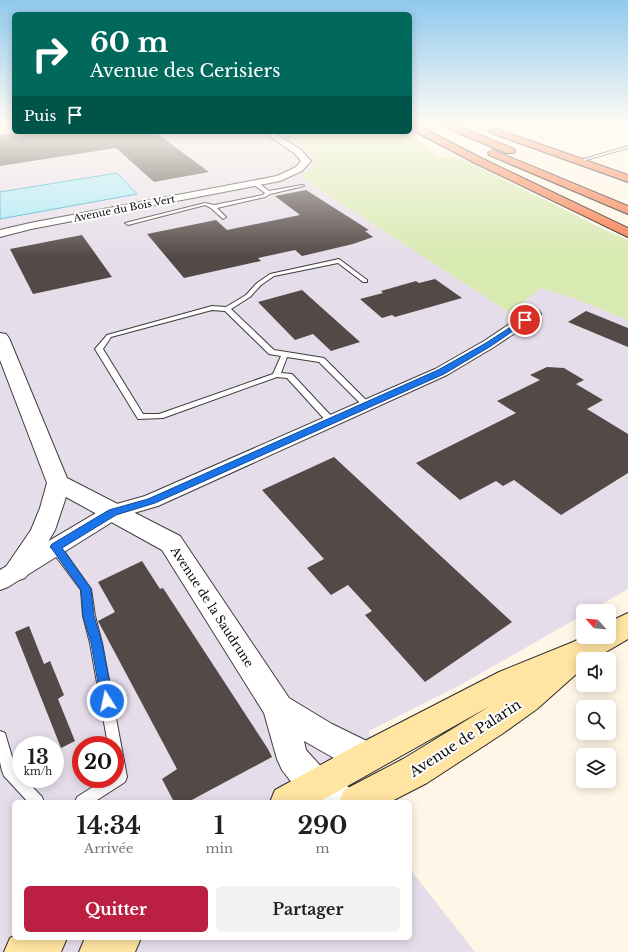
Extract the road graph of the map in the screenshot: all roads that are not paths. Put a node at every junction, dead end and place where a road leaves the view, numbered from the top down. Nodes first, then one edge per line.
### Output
1 (300, 168) edge
2 (494, 168) edge
3 (531, 168) edge
4 (552, 168) edge
5 (599, 168) edge
6 (628, 179) edge
7 (255, 183) junction
8 (302, 186) dead end
9 (268, 193) junction
10 (628, 200) edge
11 (212, 207) junction
12 (628, 210) edge
13 (223, 216) dead end
14 (128, 223) dead end
15 (30, 226) junction
16 (0, 228) edge
17 (628, 233) edge
18 (0, 234) edge
19 (365, 282) dead end
20 (227, 309) junction
21 (534, 314) dead end
22 (0, 338) edge
23 (285, 354) junction
24 (276, 375) junction
25 (367, 405) junction
26 (331, 421) junction
27 (58, 484) junction
28 (113, 512) junction
29 (55, 547) junction
30 (8, 576) edge
31 (628, 625) edge
32 (616, 632) edge
33 (593, 644) edge
34 (596, 644) edge
35 (278, 708) junction
36 (112, 736) edge
37 (0, 737) edge
38 (329, 740) junction
39 (366, 758) junction
40 (293, 759) junction
41 (103, 788) edge
42 (334, 794) edge
43 (35, 800) edge
44 (85, 800) edge
45 (286, 800) edge
46 (298, 800) edge
47 (45, 940) edge
48 (119, 940) edge
49 (24, 952) edge
50 (98, 952) edge

1 - 7 street, Avenue du Bois Vert
2 - 17 highway
3 - 12 highway
4 - 10 highway
5 - 6 highway
7 - 9 lane
7 - 15 street, Avenue du Bois Vert
8 - 9 lane
9 - 11 lane
11 - 13 lane
11 - 14 lane
15 - 16 street, Avenue du Bois Vert
15 - 18 street, Avenue du Bois Vert
19 - 20 lane
20 - 23 lane
20 - 24 lane
21 - 25 street
22 - 27 street
23 - 24 lane
23 - 25 lane
24 - 26 lane
25 - 26 street
26 - 28 street
27 - 28 street, Avenue de la Saudrune
27 - 30 street
28 - 29 street
28 - 35 street, Avenue de la Saudrune
29 - 30 street
29 - 36 lane
31 - 32 main road, Avenue de Palarin
33 - 39 main road, Avenue de Palarin
34 - 42 main road, Avenue de Palarin
35 - 38 street, Avenue de la Saudrune
35 - 40 street, Avenue de la Saudrune
37 - 43 lane
38 - 39 street, Avenue de la Saudrune
38 - 42 street
39 - 42 main road, Avenue de Palarin
40 - 42 street, Avenue de la Saudrune
40 - 45 street, Avenue de la Saudrune
41 - 44 lane
42 - 46 main road, Avenue de Palarin
47 - 49 main road
48 - 50 main road

